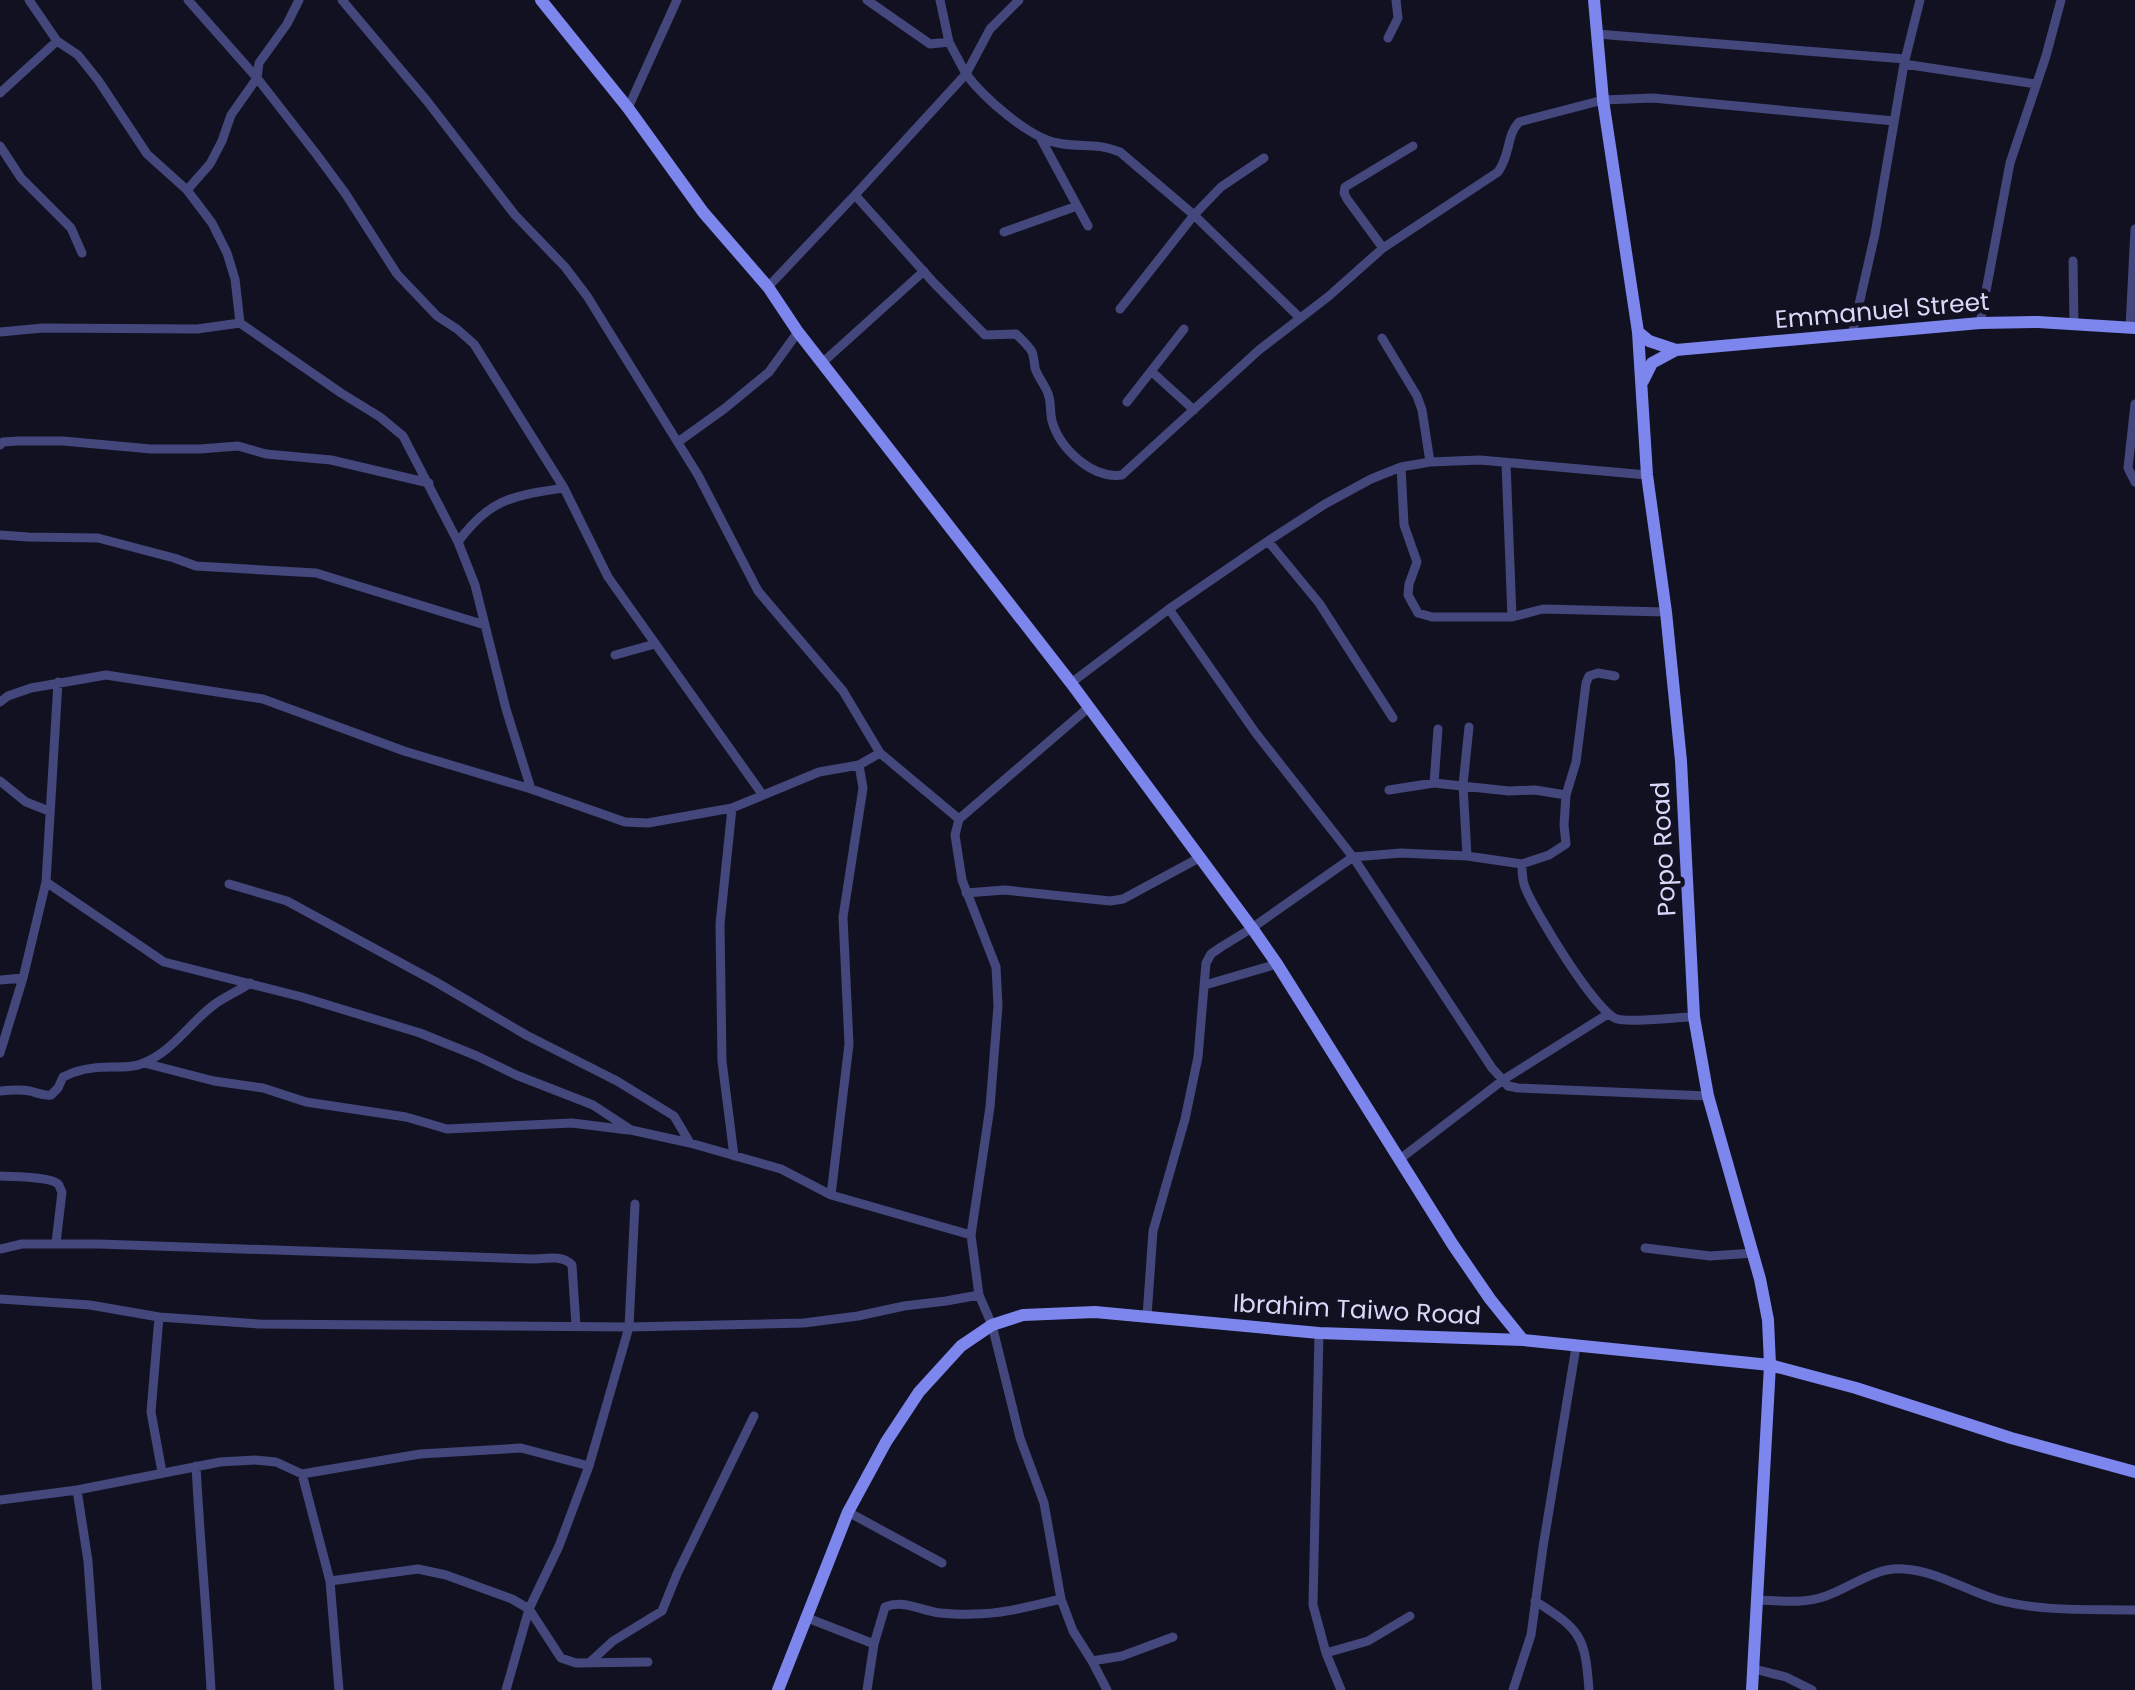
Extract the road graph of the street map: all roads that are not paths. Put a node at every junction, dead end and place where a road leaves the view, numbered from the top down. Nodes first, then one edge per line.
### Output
1 (29, 0) edge
2 (188, 0) edge
3 (299, 0) edge
4 (342, 0) edge
5 (541, 0) edge
6 (677, 0) edge
7 (866, 0) edge
8 (940, 0) edge
9 (1020, 0) edge
10 (1396, 0) edge
11 (1594, 0) edge
12 (1920, 0) edge
13 (2061, 0) edge
14 (1597, 34) junction
15 (1388, 38) dead end
16 (57, 41) junction
17 (950, 42) junction
18 (1905, 62) junction
19 (966, 74) junction
20 (257, 78) junction
21 (2036, 84) junction
22 (0, 93) edge
23 (1602, 100) junction
24 (628, 108) junction
25 (1894, 121) junction
26 (1041, 139) junction
27 (0, 146) edge
28 (1412, 146) dead end
29 (1264, 158) dead end
30 (188, 190) junction
31 (856, 195) junction
32 (1077, 206) junction
33 (1194, 214) junction
34 (1088, 226) dead end
35 (2135, 228) edge
36 (1004, 232) dead end
37 (1383, 248) junction
38 (82, 253) dead end
39 (2073, 261) dead end
40 (924, 271) junction
41 (768, 287) junction
42 (1120, 309) dead end
43 (1300, 318) junction
44 (1980, 322) junction
45 (240, 323) junction
46 (2074, 324) junction
47 (2132, 328) edge
48 (1184, 329) dead end
49 (0, 332) edge
50 (798, 332) junction
51 (1638, 332) junction
52 (1852, 335) junction
53 (1382, 338) dead end
54 (1676, 350) junction
55 (822, 363) junction
56 (1151, 371) junction
57 (1642, 383) junction
58 (1127, 402) dead end
59 (2135, 404) edge
60 (1194, 410) junction
61 (678, 442) junction
62 (0, 446) edge
63 (1430, 462) junction
64 (1506, 463) junction
65 (1401, 467) junction
66 (1647, 476) junction
67 (2135, 482) edge
68 (428, 484) junction
69 (564, 488) junction
70 (0, 535) edge
71 (1268, 541) junction
72 (458, 542) junction
73 (1169, 610) junction
74 (1666, 612) junction
75 (1512, 617) junction
76 (485, 626) junction
77 (655, 644) junction
78 (615, 655) dead end
79 (1615, 676) dead end
80 (58, 682) junction
81 (1071, 682) junction
82 (0, 702) edge
83 (1088, 708) junction
84 (1393, 718) dead end
85 (1469, 728) dead end
86 (1438, 729) dead end
87 (880, 752) junction
88 (859, 765) junction
89 (0, 781) edge
90 (1434, 783) junction
91 (1463, 785) junction
92 (531, 789) junction
93 (1389, 790) dead end
94 (762, 794) junction
95 (1566, 795) junction
96 (732, 808) junction
97 (50, 810) junction
98 (959, 819) junction
99 (1353, 856) junction
100 (1466, 856) junction
101 (1199, 858) junction
102 (1522, 864) junction
103 (46, 882) junction
104 (230, 884) dead end
105 (966, 893) junction
106 (1252, 928) junction
107 (1277, 964) junction
108 (23, 978) junction
109 (0, 980) edge
110 (250, 983) junction
111 (1205, 985) junction
112 (1608, 1014) junction
113 (1694, 1017) junction
114 (1, 1047) edge
115 (144, 1063) junction
116 (1502, 1080) junction
117 (0, 1091) edge
118 (1708, 1096) junction
119 (631, 1130) junction
120 (690, 1143) junction
121 (734, 1156) junction
122 (1400, 1159) junction
123 (0, 1176) edge
124 (831, 1195) junction
125 (634, 1204) dead end
126 (971, 1235) junction
127 (56, 1243) junction
128 (1645, 1248) dead end
129 (0, 1249) edge
130 (1754, 1253) junction
131 (980, 1295) junction
132 (0, 1299) edge
133 (1147, 1316) junction
134 (159, 1317) junction
135 (992, 1325) junction
136 (576, 1326) junction
137 (629, 1327) junction
138 (1319, 1333) junction
139 (1523, 1340) junction
140 (1576, 1347) junction
141 (1770, 1364) junction
142 (754, 1416) dead end
143 (196, 1466) junction
144 (589, 1466) junction
145 (162, 1472) junction
146 (2135, 1472) edge
147 (302, 1474) junction
148 (77, 1490) junction
149 (0, 1500) edge
150 (848, 1512) junction
151 (942, 1563) dead end
152 (330, 1581) junction
153 (1061, 1600) junction
154 (1758, 1600) junction
155 (1535, 1601) junction
156 (529, 1609) junction
157 (2135, 1610) edge
158 (805, 1616) junction
159 (1410, 1616) dead end
160 (1173, 1638) dead end
161 (874, 1644) junction
162 (1326, 1653) junction
163 (1092, 1661) junction
164 (648, 1662) dead end
165 (589, 1663) junction
166 (1754, 1668) junction
167 (97, 1690) edge
168 (211, 1690) edge
169 (339, 1690) edge
170 (506, 1690) edge
171 (778, 1690) edge
172 (867, 1690) edge
173 (1106, 1690) edge
174 (1341, 1690) edge
175 (1513, 1690) edge
176 (1589, 1690) edge
177 (1752, 1690) edge
178 (1812, 1690) edge

1 - 16 street
2 - 20 street
3 - 20 street
4 - 61 street
5 - 24 main road
6 - 24 street
7 - 17 street
8 - 17 street
9 - 19 street
10 - 15 street
11 - 14 main road, Popo Road
12 - 18 street
13 - 21 street
14 - 18 street
14 - 23 main road, Popo Road
16 - 22 street
16 - 30 street
17 - 19 street
18 - 21 street
18 - 25 street
19 - 26 street
19 - 31 street
20 - 30 street
20 - 69 street
21 - 44 street
23 - 25 street
23 - 37 street
23 - 51 main road, Popo Road
24 - 41 main road
25 - 52 street
26 - 32 street
26 - 33 street
27 - 38 street
28 - 37 street
29 - 33 street
30 - 45 street
31 - 40 street
31 - 41 street
32 - 34 street
32 - 36 street
33 - 42 street
33 - 43 street
35 - 47 street
37 - 43 street
39 - 46 street
40 - 55 street
40 - 60 street
41 - 50 main road
43 - 60 street
44 - 46 main road, Emmanuel Street
44 - 52 main road, Emmanuel Street
45 - 49 street
45 - 68 street
46 - 47 main road, Emmanuel Street
48 - 56 street
50 - 55 main road
50 - 61 street
51 - 54 main road
51 - 57 main road, Popo Road
52 - 54 main road, Emmanuel Street
53 - 63 street
54 - 57 main road
55 - 81 main road
56 - 58 street
56 - 60 street
57 - 66 main road, Popo Road
59 - 67 street
61 - 87 street
62 - 68 street
63 - 64 street
63 - 65 street
64 - 66 street
64 - 75 street
65 - 71 street
65 - 75 street
66 - 74 main road, Popo Road
68 - 72 street
69 - 72 street
69 - 77 street
70 - 76 street
71 - 73 street
71 - 84 street
72 - 76 street
73 - 81 street
73 - 99 street
74 - 75 street
74 - 113 main road, Popo Road
76 - 92 street
77 - 78 street
77 - 94 street
79 - 95 street
80 - 82 street
80 - 92 street
80 - 97 street
81 - 83 main road
83 - 98 street
83 - 101 main road
85 - 91 street
86 - 90 street
87 - 88 street
87 - 98 street
88 - 94 street
88 - 124 street
89 - 97 street
90 - 91 street
90 - 93 street
91 - 95 street
91 - 100 street
92 - 96 street
94 - 96 street
95 - 102 street
96 - 121 street
97 - 103 street
98 - 105 street
99 - 100 street
99 - 106 street
99 - 116 street
100 - 102 street
101 - 105 street
101 - 106 main road
102 - 112 street
103 - 108 street
103 - 110 street
104 - 120 street
105 - 126 street
106 - 107 main road
106 - 111 street
107 - 111 street
107 - 122 main road
108 - 109 street
108 - 114 street
110 - 115 street
110 - 119 street
111 - 133 street
112 - 113 street
112 - 116 street
113 - 118 main road, Popo Road
115 - 117 street
115 - 119 street
116 - 118 street
116 - 122 street
118 - 130 main road, Popo Road
119 - 120 street
120 - 121 street
121 - 124 street
122 - 139 main road
123 - 127 street
124 - 126 street
125 - 137 street
126 - 131 street
127 - 129 street
127 - 136 street
128 - 130 street
130 - 141 main road, Popo Road
131 - 135 street
131 - 137 street
132 - 134 street
133 - 135 main road, Ibrahim Taiwo Road
133 - 138 main road, Ibrahim Taiwo Road
134 - 136 street
134 - 145 street
135 - 150 main road, Ibrahim Taiwo Road
135 - 153 street
136 - 137 street
137 - 144 street
138 - 139 main road, Ibrahim Taiwo Road
138 - 162 street
139 - 140 main road, Ibrahim Taiwo Road
140 - 141 main road, Ibrahim Taiwo Road
140 - 155 street
141 - 146 main road, Ibrahim Taiwo Road
141 - 154 main road, Popo Road
142 - 165 street
143 - 145 street
143 - 147 street
143 - 168 street
144 - 147 street
144 - 156 street
145 - 148 street
147 - 152 street
148 - 149 street
148 - 167 street
150 - 151 street
150 - 158 main road, Ibrahim Taiwo Road
152 - 156 street
152 - 169 street
153 - 161 street
153 - 163 street
154 - 157 street
154 - 166 main road, Popo Road
155 - 175 street
155 - 176 street
156 - 165 street
156 - 170 street
158 - 161 street
158 - 171 main road, Ibrahim Taiwo Road
159 - 162 street
160 - 163 street
161 - 172 street
162 - 174 street
163 - 173 street
164 - 165 street
166 - 177 main road, Popo Road
166 - 178 street

